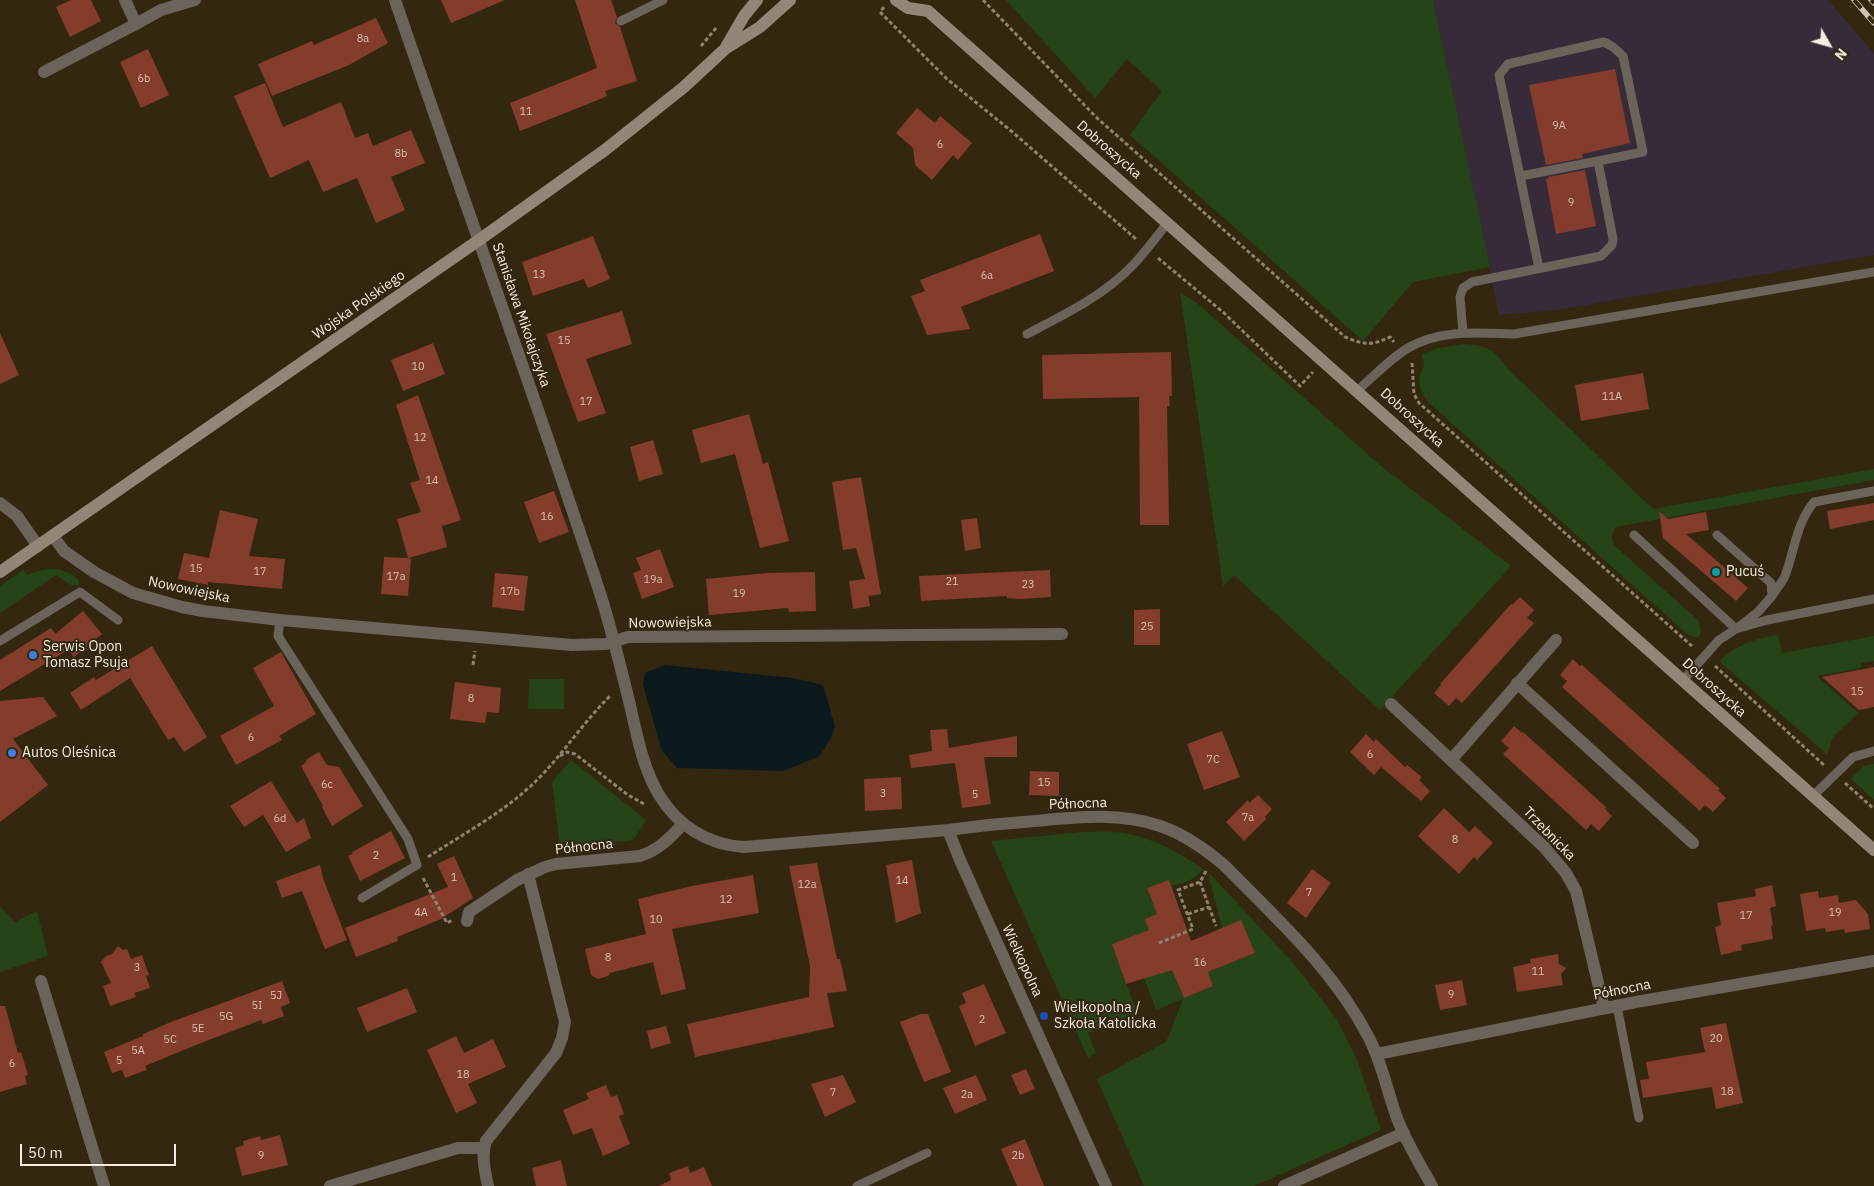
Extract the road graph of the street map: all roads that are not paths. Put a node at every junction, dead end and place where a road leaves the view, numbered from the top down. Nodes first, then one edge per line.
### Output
1 (125, 0) edge
2 (195, 0) edge
3 (396, 0) edge
4 (663, 0) edge
5 (757, 0) edge
6 (790, 0) edge
7 (896, 0) edge
8 (927, 5) edge
9 (621, 21) dead end
10 (136, 24) junction
11 (725, 49) junction
12 (44, 72) dead end
13 (1598, 161) junction
14 (1521, 176) junction
15 (1168, 222) junction
16 (479, 240) junction
17 (1539, 268) junction
18 (1874, 272) edge
19 (1462, 333) junction
20 (1027, 334) dead end
21 (1358, 390) junction
22 (1874, 491) edge
23 (0, 504) edge
24 (1634, 535) dead end
25 (1717, 535) dead end
26 (53, 536) junction
27 (38, 546) junction
28 (0, 572) edge
29 (1772, 596) junction
30 (1874, 599) edge
31 (118, 620) dead end
32 (280, 620) junction
33 (1736, 629) junction
34 (1062, 634) dead end
35 (1556, 640) dead end
36 (0, 641) edge
37 (615, 641) junction
38 (1684, 680) junction
39 (1517, 683) junction
40 (1391, 704) dead end
41 (1874, 751) edge
42 (1451, 760) junction
43 (1813, 796) junction
44 (679, 820) junction
45 (948, 830) junction
46 (1693, 843) dead end
47 (1874, 850) edge
48 (528, 874) junction
49 (362, 898) dead end
50 (468, 916) road end
51 (1874, 961) edge
52 (41, 981) dead end
53 (1611, 1007) junction
54 (1376, 1054) junction
55 (1639, 1118) dead end
56 (1404, 1133) junction
57 (484, 1148) junction
58 (928, 1153) dead end
59 (104, 1186) edge
60 (330, 1186) edge
61 (488, 1186) edge
62 (857, 1186) edge
63 (1106, 1186) edge
64 (1284, 1186) edge
65 (1432, 1186) edge

1 - 10 street
2 - 10 street
3 - 16 street, Stanisława Mikołajczyka
4 - 9 lane
5 - 11 main road, Wojska Polskiego
6 - 11 main road, Wojska Polskiego
7 - 8 main road, Dobroszycka
8 - 15 main road, Dobroszycka
10 - 12 street
11 - 16 main road, Wojska Polskiego
13 - 14 lane
13 - 14 lane
13 - 17 lane
14 - 17 lane
15 - 20 lane
15 - 21 main road, Dobroszycka
16 - 26 main road, Wojska Polskiego
16 - 37 street, Stanisława Mikołajczyka
17 - 19 lane
18 - 19 lane
19 - 21 lane
21 - 38 main road, Dobroszycka
22 - 29 lane
23 - 27 street
24 - 33 lane
25 - 29 lane
26 - 27 main road, Wojska Polskiego
26 - 32 street, Nowowiejska
27 - 28 main road, Wojska Polskiego
29 - 33 lane
30 - 33 lane
31 - 36 lane
32 - 37 street, Nowowiejska
32 - 49 lane
33 - 38 lane
34 - 37 street, Nowowiejska
35 - 39 street
37 - 44 street, Północna
38 - 43 main road, Dobroszycka
39 - 42 street
39 - 46 street
40 - 42 street, Trzebnicka
41 - 43 lane
42 - 53 street, Trzebnicka
43 - 47 main road, Dobroszycka
44 - 45 street, Północna
44 - 48 street, Północna
45 - 54 street, Północna
45 - 63 street, Wielkopolna
48 - 50 street, Północna
48 - 57 street
51 - 53 street, Północna
52 - 59 street
53 - 54 street, Północna
53 - 55 lane
54 - 56 street, Północna
56 - 64 street
56 - 65 street, Północna
57 - 60 street
57 - 61 street
58 - 62 lane

